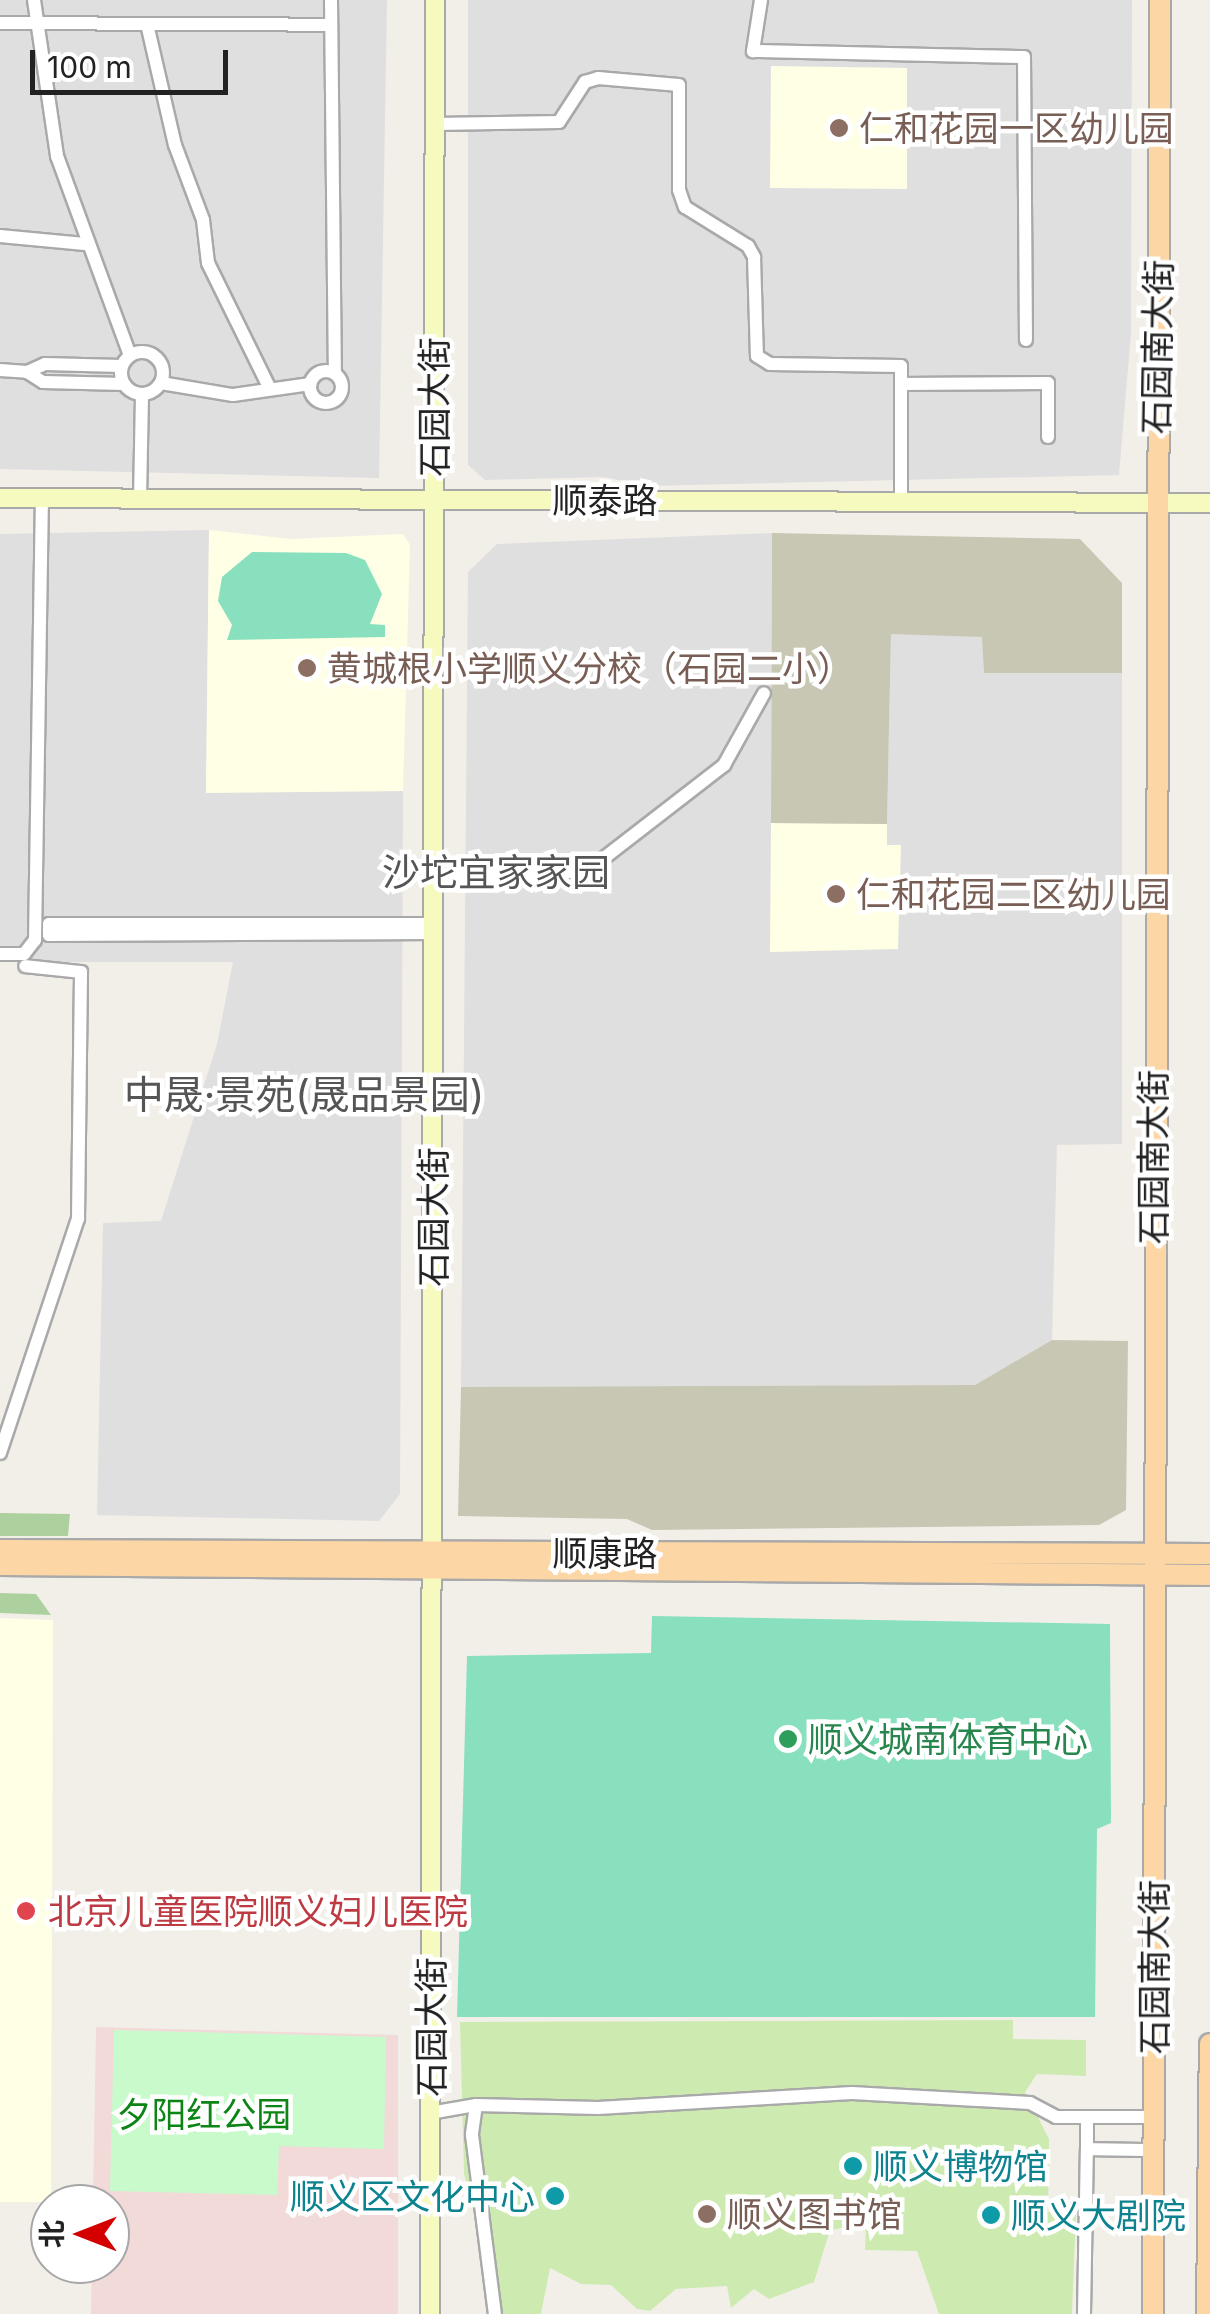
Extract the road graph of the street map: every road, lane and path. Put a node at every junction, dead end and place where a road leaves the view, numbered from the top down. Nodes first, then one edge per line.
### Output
1 (34, 0) edge
2 (330, 0) edge
3 (435, 0) edge
4 (761, 0) edge
5 (1160, 0) edge
6 (0, 24) edge
7 (35, 24) junction
8 (147, 24) junction
9 (330, 26) junction
10 (434, 124) junction
11 (0, 236) edge
12 (84, 244) junction
13 (1026, 340) dead end
14 (126, 360) junction
15 (0, 370) edge
16 (27, 372) junction
17 (335, 374) junction
18 (160, 383) junction
19 (124, 384) junction
20 (310, 384) junction
21 (902, 384) junction
22 (270, 389) junction
23 (142, 394) junction
24 (1048, 437) dead end
25 (0, 498) edge
26 (42, 498) junction
27 (140, 498) junction
28 (434, 500) junction
29 (902, 501) junction
30 (1155, 502) junction
31 (1210, 503) edge
32 (764, 693) dead end
33 (433, 875) junction
34 (49, 929) dead end
35 (433, 929) junction
36 (0, 954) edge
37 (26, 966) dead end
38 (0, 1452) edge
39 (0, 1550) edge
40 (1210, 1554) edge
41 (432, 1558) junction
42 (0, 1565) edge
43 (1152, 1565) junction
44 (1210, 1575) edge
45 (1210, 2044) edge
46 (476, 2105) junction
47 (430, 2115) junction
48 (1087, 2117) junction
49 (1154, 2117) junction
50 (472, 2136) junction
51 (1087, 2149) junction
52 (1154, 2150) junction
53 (430, 2314) edge
54 (495, 2314) edge
55 (1084, 2314) edge
56 (1153, 2314) edge
57 (1207, 2314) edge

1 - 7 street
2 - 9 street
3 - 10 street, 石园大街
4 - 13 street
5 - 30 main road, 石园南大街
6 - 7 street
7 - 8 street
7 - 12 street
8 - 9 street
8 - 22 street
9 - 17 street
10 - 21 street
10 - 28 street, 石园大街
11 - 12 street
12 - 14 street
14 - 16 street
14 - 18 street
14 - 19 street
15 - 16 street
16 - 19 street
17 - 20 street
17 - 20 street
18 - 22 street
18 - 23 street
19 - 23 street
20 - 22 street
21 - 24 street
21 - 29 street
23 - 27 street
25 - 26 street, 顺泰路
26 - 27 street, 顺泰路
26 - 36 street
27 - 28 street, 顺泰路
28 - 29 street, 顺泰路
28 - 33 street, 石园大街
29 - 30 street, 顺泰路
30 - 31 street, 顺泰路
30 - 43 main road, 石园南大街
32 - 33 street
33 - 35 street, 石园大街
34 - 35 street
35 - 41 street, 石园大街
37 - 38 street
39 - 41 main road, 顺康路
40 - 43 main road, 顺康路
41 - 42 main road, 顺康路
41 - 43 main road, 顺康路
41 - 47 street, 石园大街
43 - 44 main road, 顺康路
43 - 49 main road, 石园南大街
45 - 57 main road, 石园南大街
46 - 47 street
46 - 48 street
46 - 50 street
47 - 50 street
47 - 53 street, 石园大街
48 - 49 street
48 - 51 street
49 - 52 main road, 石园南大街
50 - 54 street
51 - 52 street
51 - 55 street
52 - 56 main road, 石园南大街

